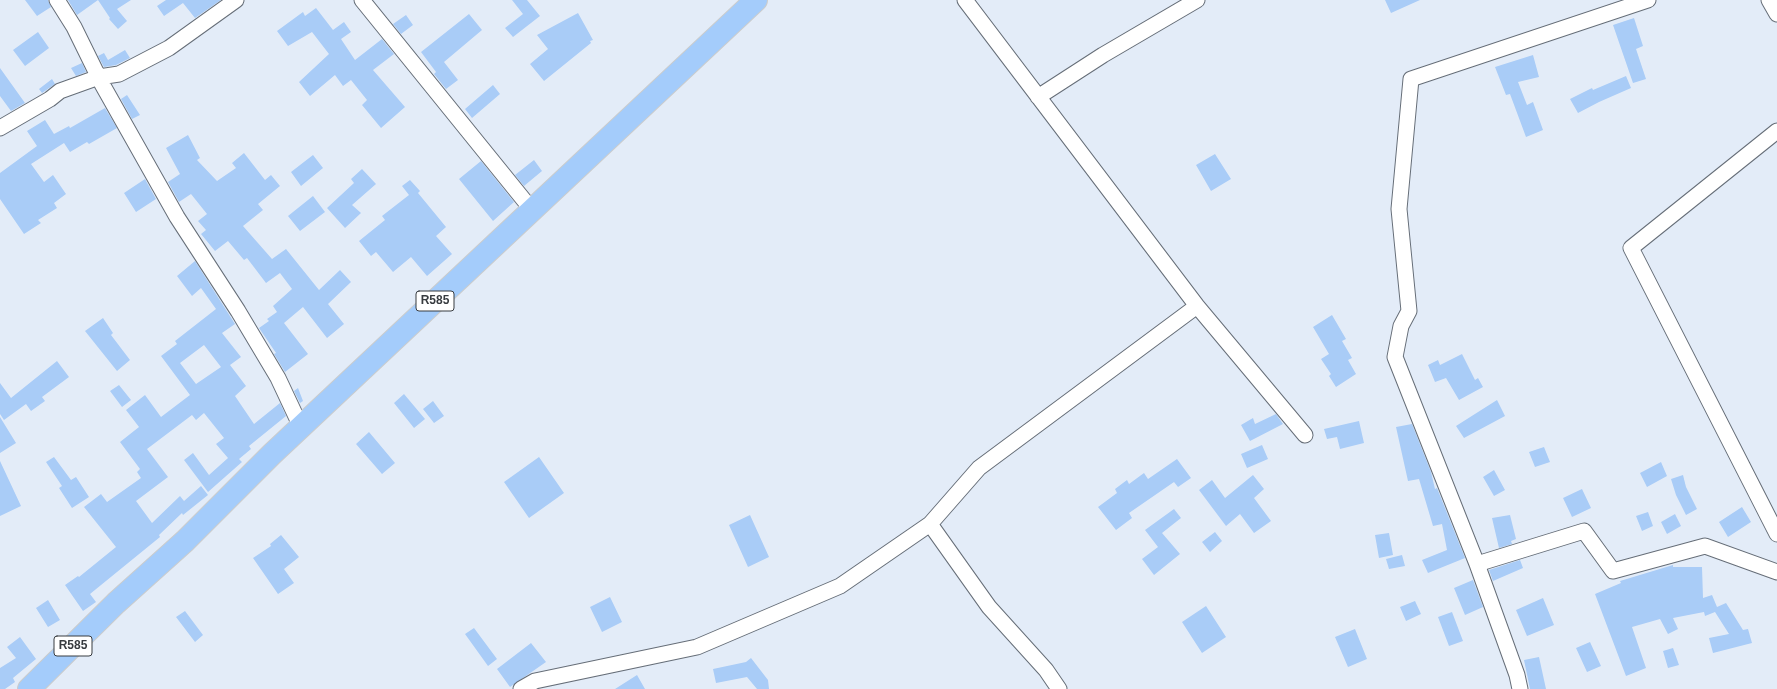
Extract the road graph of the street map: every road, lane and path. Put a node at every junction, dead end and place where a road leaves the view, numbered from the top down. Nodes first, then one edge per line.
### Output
1 (57, 0) edge
2 (236, 0) edge
3 (362, 0) edge
4 (965, 0) edge
5 (1196, 0) edge
6 (1648, 0) edge
7 (1769, 0) edge
8 (751, 2) edge
9 (1777, 14) edge
10 (99, 77) junction
11 (1038, 97) junction
12 (0, 128) edge
13 (1777, 131) edge
14 (532, 210) junction
15 (1197, 306) junction
16 (301, 427) junction
17 (1305, 435) dead end
18 (930, 524) junction
19 (1777, 534) edge
20 (1477, 564) junction
21 (1777, 572) edge
22 (29, 689) edge
23 (521, 689) edge
24 (1059, 689) edge
25 (1520, 689) edge

1 - 10 street
2 - 10 street
3 - 14 street
4 - 11 street
5 - 11 street
6 - 20 street
7 - 9 street
8 - 14 main road, R585
10 - 12 street
10 - 16 street
11 - 15 street
13 - 19 street
14 - 16 main road, R585
15 - 17 street
15 - 18 street
16 - 22 main road, R585
18 - 23 street
18 - 24 street
20 - 21 street
20 - 25 street

